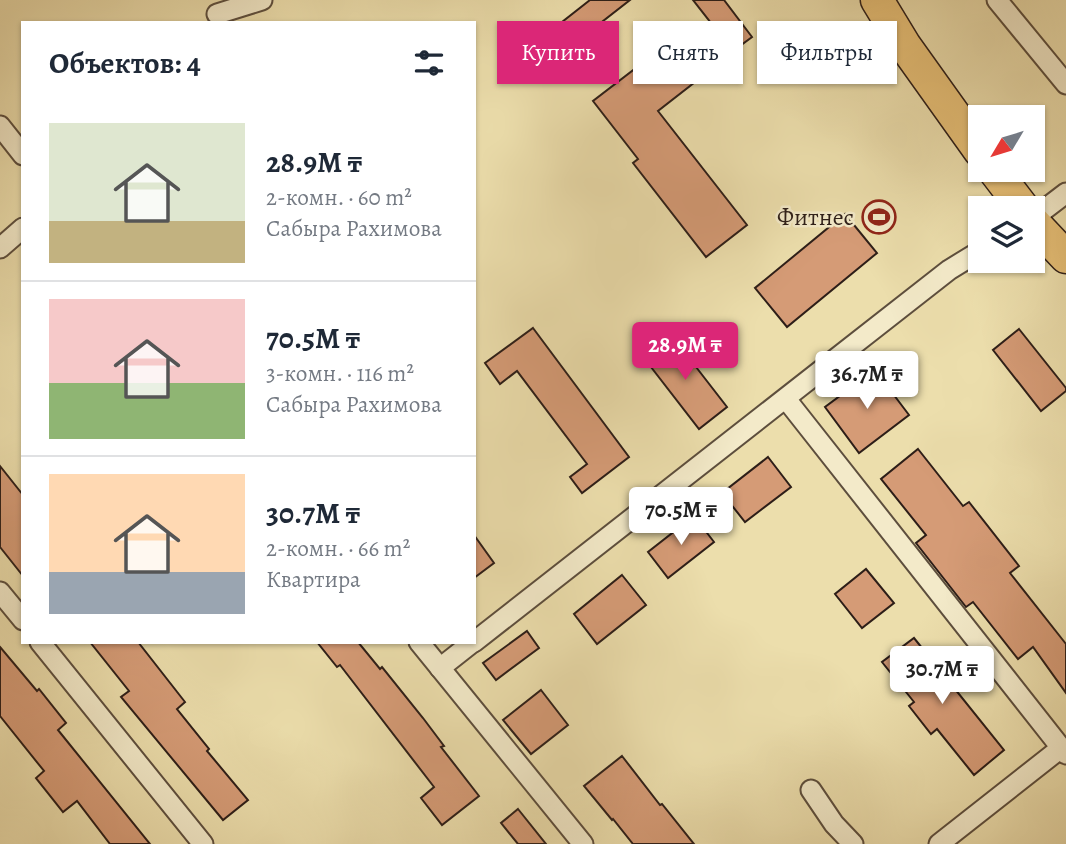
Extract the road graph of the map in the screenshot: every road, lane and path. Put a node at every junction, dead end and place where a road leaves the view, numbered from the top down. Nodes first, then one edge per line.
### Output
1 (262, 0) edge
2 (877, 0) edge
3 (997, 0) edge
4 (217, 14) dead end
5 (1066, 85) edge
6 (0, 126) edge
7 (968, 134) edge
8 (21, 152) edge
9 (1003, 182) edge
10 (1066, 193) edge
11 (1014, 196) edge
12 (1045, 210) edge
13 (21, 230) edge
14 (1045, 234) edge
15 (0, 248) edge
16 (1066, 257) edge
17 (968, 258) edge
18 (786, 399) junction
19 (0, 592) edge
20 (21, 618) edge
21 (476, 640) edge
22 (42, 644) edge
23 (421, 644) edge
24 (471, 644) edge
25 (440, 668) junction
26 (1063, 751) edge
27 (811, 790) dead end
28 (203, 844) edge
29 (583, 844) edge
30 (853, 844) edge
31 (939, 844) edge

1 - 4 street
2 - 7 main road
3 - 5 street
6 - 8 street
9 - 11 main road
10 - 12 street
13 - 15 street
14 - 16 main road
17 - 18 street
18 - 21 street
18 - 26 street
19 - 20 street
22 - 28 street
23 - 25 street
24 - 25 street
25 - 29 street
26 - 31 street
27 - 30 street

